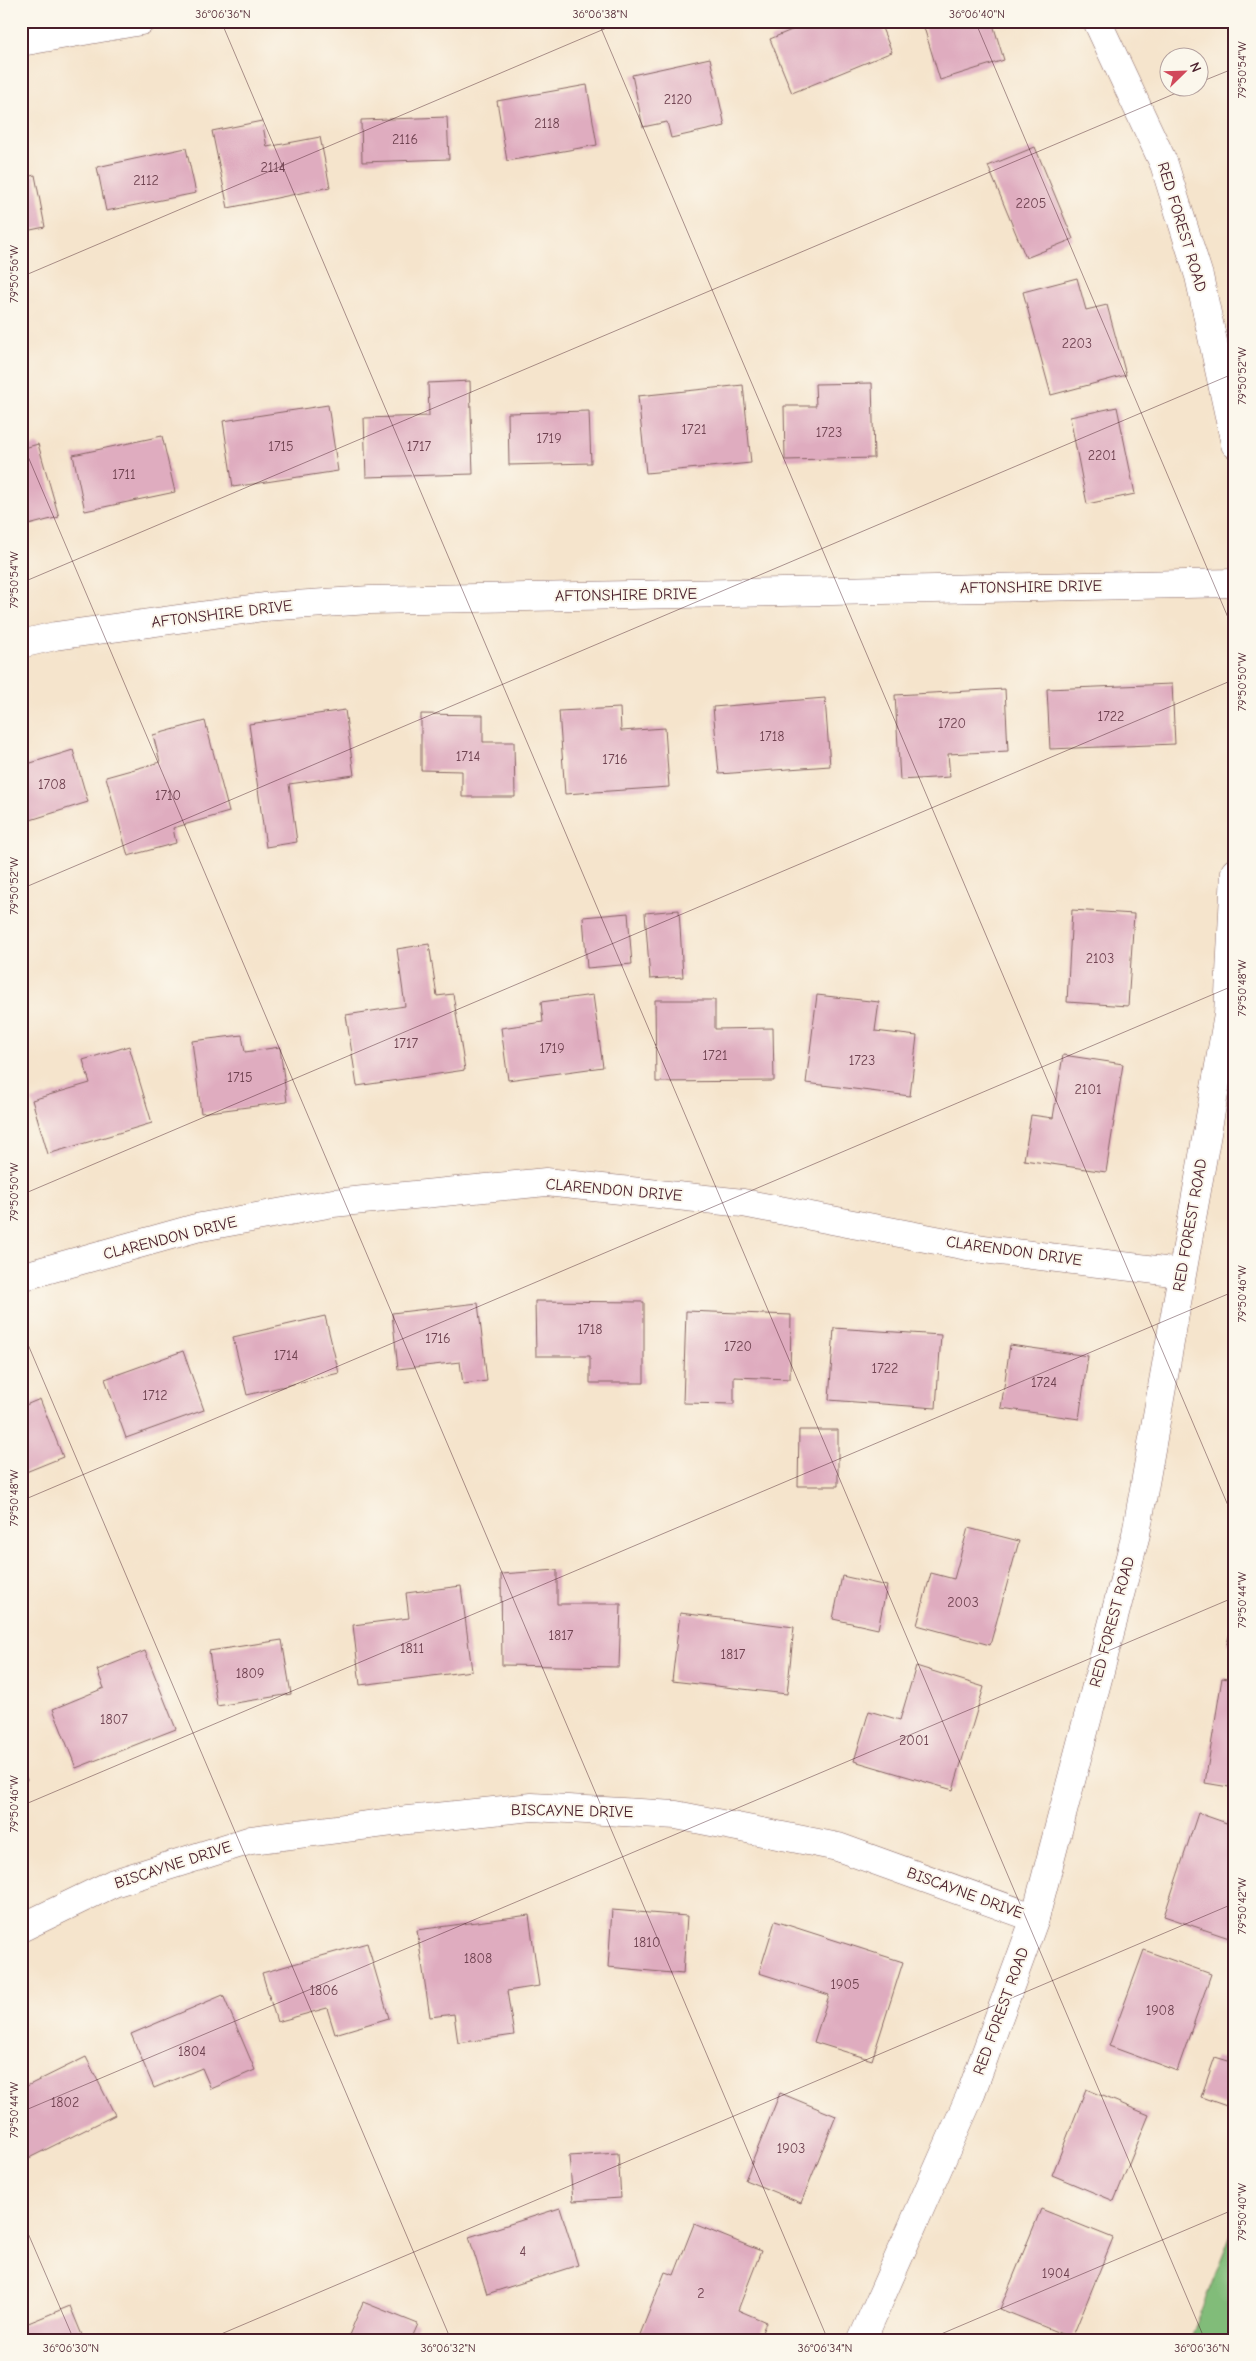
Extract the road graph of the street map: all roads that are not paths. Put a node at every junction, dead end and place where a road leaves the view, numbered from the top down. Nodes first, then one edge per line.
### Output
1 (140, 21) edge
2 (1097, 21) edge
3 (21, 42) edge
4 (1235, 444) edge
5 (1235, 583) edge
6 (21, 644) edge
7 (1235, 872) edge
8 (1181, 1273) junction
9 (21, 1277) edge
10 (1035, 1918) junction
11 (21, 1928) edge
12 (862, 2340) edge

1 - 3 street
2 - 4 street, RED FOREST ROAD
5 - 6 street, AFTONSHIRE DRIVE
7 - 8 street, RED FOREST ROAD
8 - 9 street, CLARENDON DRIVE
8 - 10 street, RED FOREST ROAD
10 - 11 street, BISCAYNE DRIVE
10 - 12 street, RED FOREST ROAD

